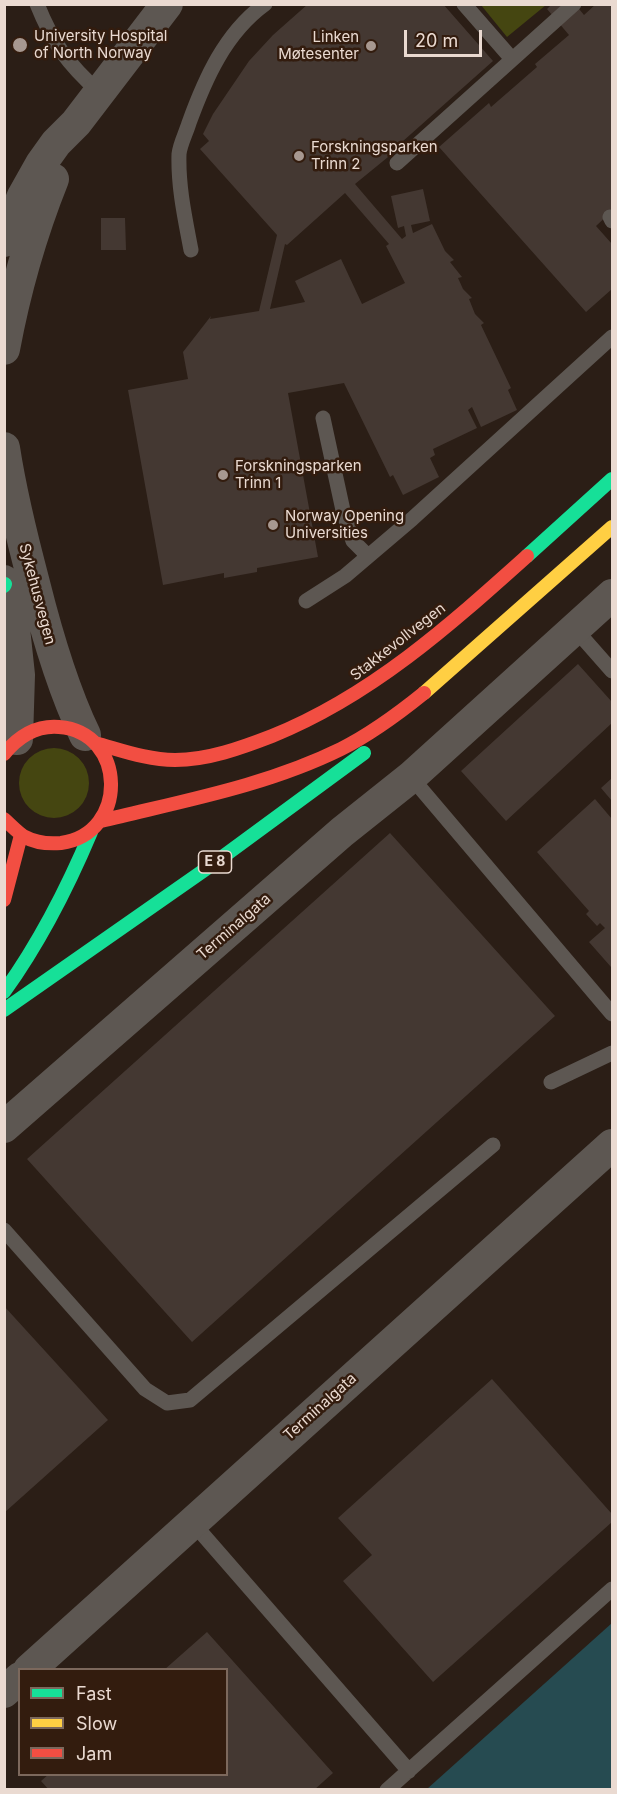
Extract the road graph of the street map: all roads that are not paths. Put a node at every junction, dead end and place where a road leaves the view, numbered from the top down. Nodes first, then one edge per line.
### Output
1 (37, 4) edge
2 (167, 4) edge
3 (265, 4) edge
4 (464, 4) edge
5 (574, 4) edge
6 (512, 59) junction
7 (99, 92) junction
8 (76, 123) junction
9 (397, 163) dead end
10 (4, 241) edge
11 (191, 250) dead end
12 (612, 337) edge
13 (4, 348) edge
14 (323, 418) dead end
15 (4, 448) edge
16 (612, 479) edge
17 (612, 527) edge
18 (368, 556) junction
19 (5, 584) edge
20 (612, 595) edge
21 (306, 601) dead end
22 (575, 629) junction
23 (612, 671) edge
24 (415, 701) junction
25 (90, 739) junction
26 (9, 745) edge
27 (411, 777) junction
28 (4, 819) edge
29 (101, 822) junction
30 (91, 832) junction
31 (21, 835) junction
32 (4, 900) edge
33 (4, 992) edge
34 (4, 1010) edge
35 (612, 1014) edge
36 (612, 1053) edge
37 (551, 1082) dead end
38 (4, 1127) edge
39 (493, 1145) dead end
40 (612, 1145) edge
41 (4, 1230) edge
42 (192, 1522) junction
43 (612, 1589) edge
44 (31, 1668) edge
45 (18, 1680) edge
46 (4, 1692) edge
47 (409, 1770) junction
48 (387, 1790) edge

1 - 7 lane
2 - 7 street
3 - 11 lane
4 - 6 lane
5 - 6 lane
6 - 9 lane
7 - 8 street
8 - 10 street
8 - 13 street
12 - 18 lane
14 - 18 lane
15 - 25 street, Sykehusvegen
16 - 25 highway, Stakkevollvegen
17 - 24 highway, E 8
18 - 21 lane
19 - 26 street, Sykehusvegen
20 - 22 street, Terminalgata
22 - 23 lane
22 - 27 street, Terminalgata
24 - 29 highway, E 8
24 - 34 highway, E 8
25 - 26 highway, Stakkevollvegen
25 - 29 highway
27 - 35 lane
27 - 38 street, Terminalgata
28 - 31 highway
29 - 30 highway
30 - 31 highway
30 - 33 highway
31 - 32 highway
36 - 37 lane
39 - 41 lane
40 - 42 street, Terminalgata
42 - 44 street, Terminalgata
42 - 47 lane
43 - 47 lane
45 - 46 street
47 - 48 lane

